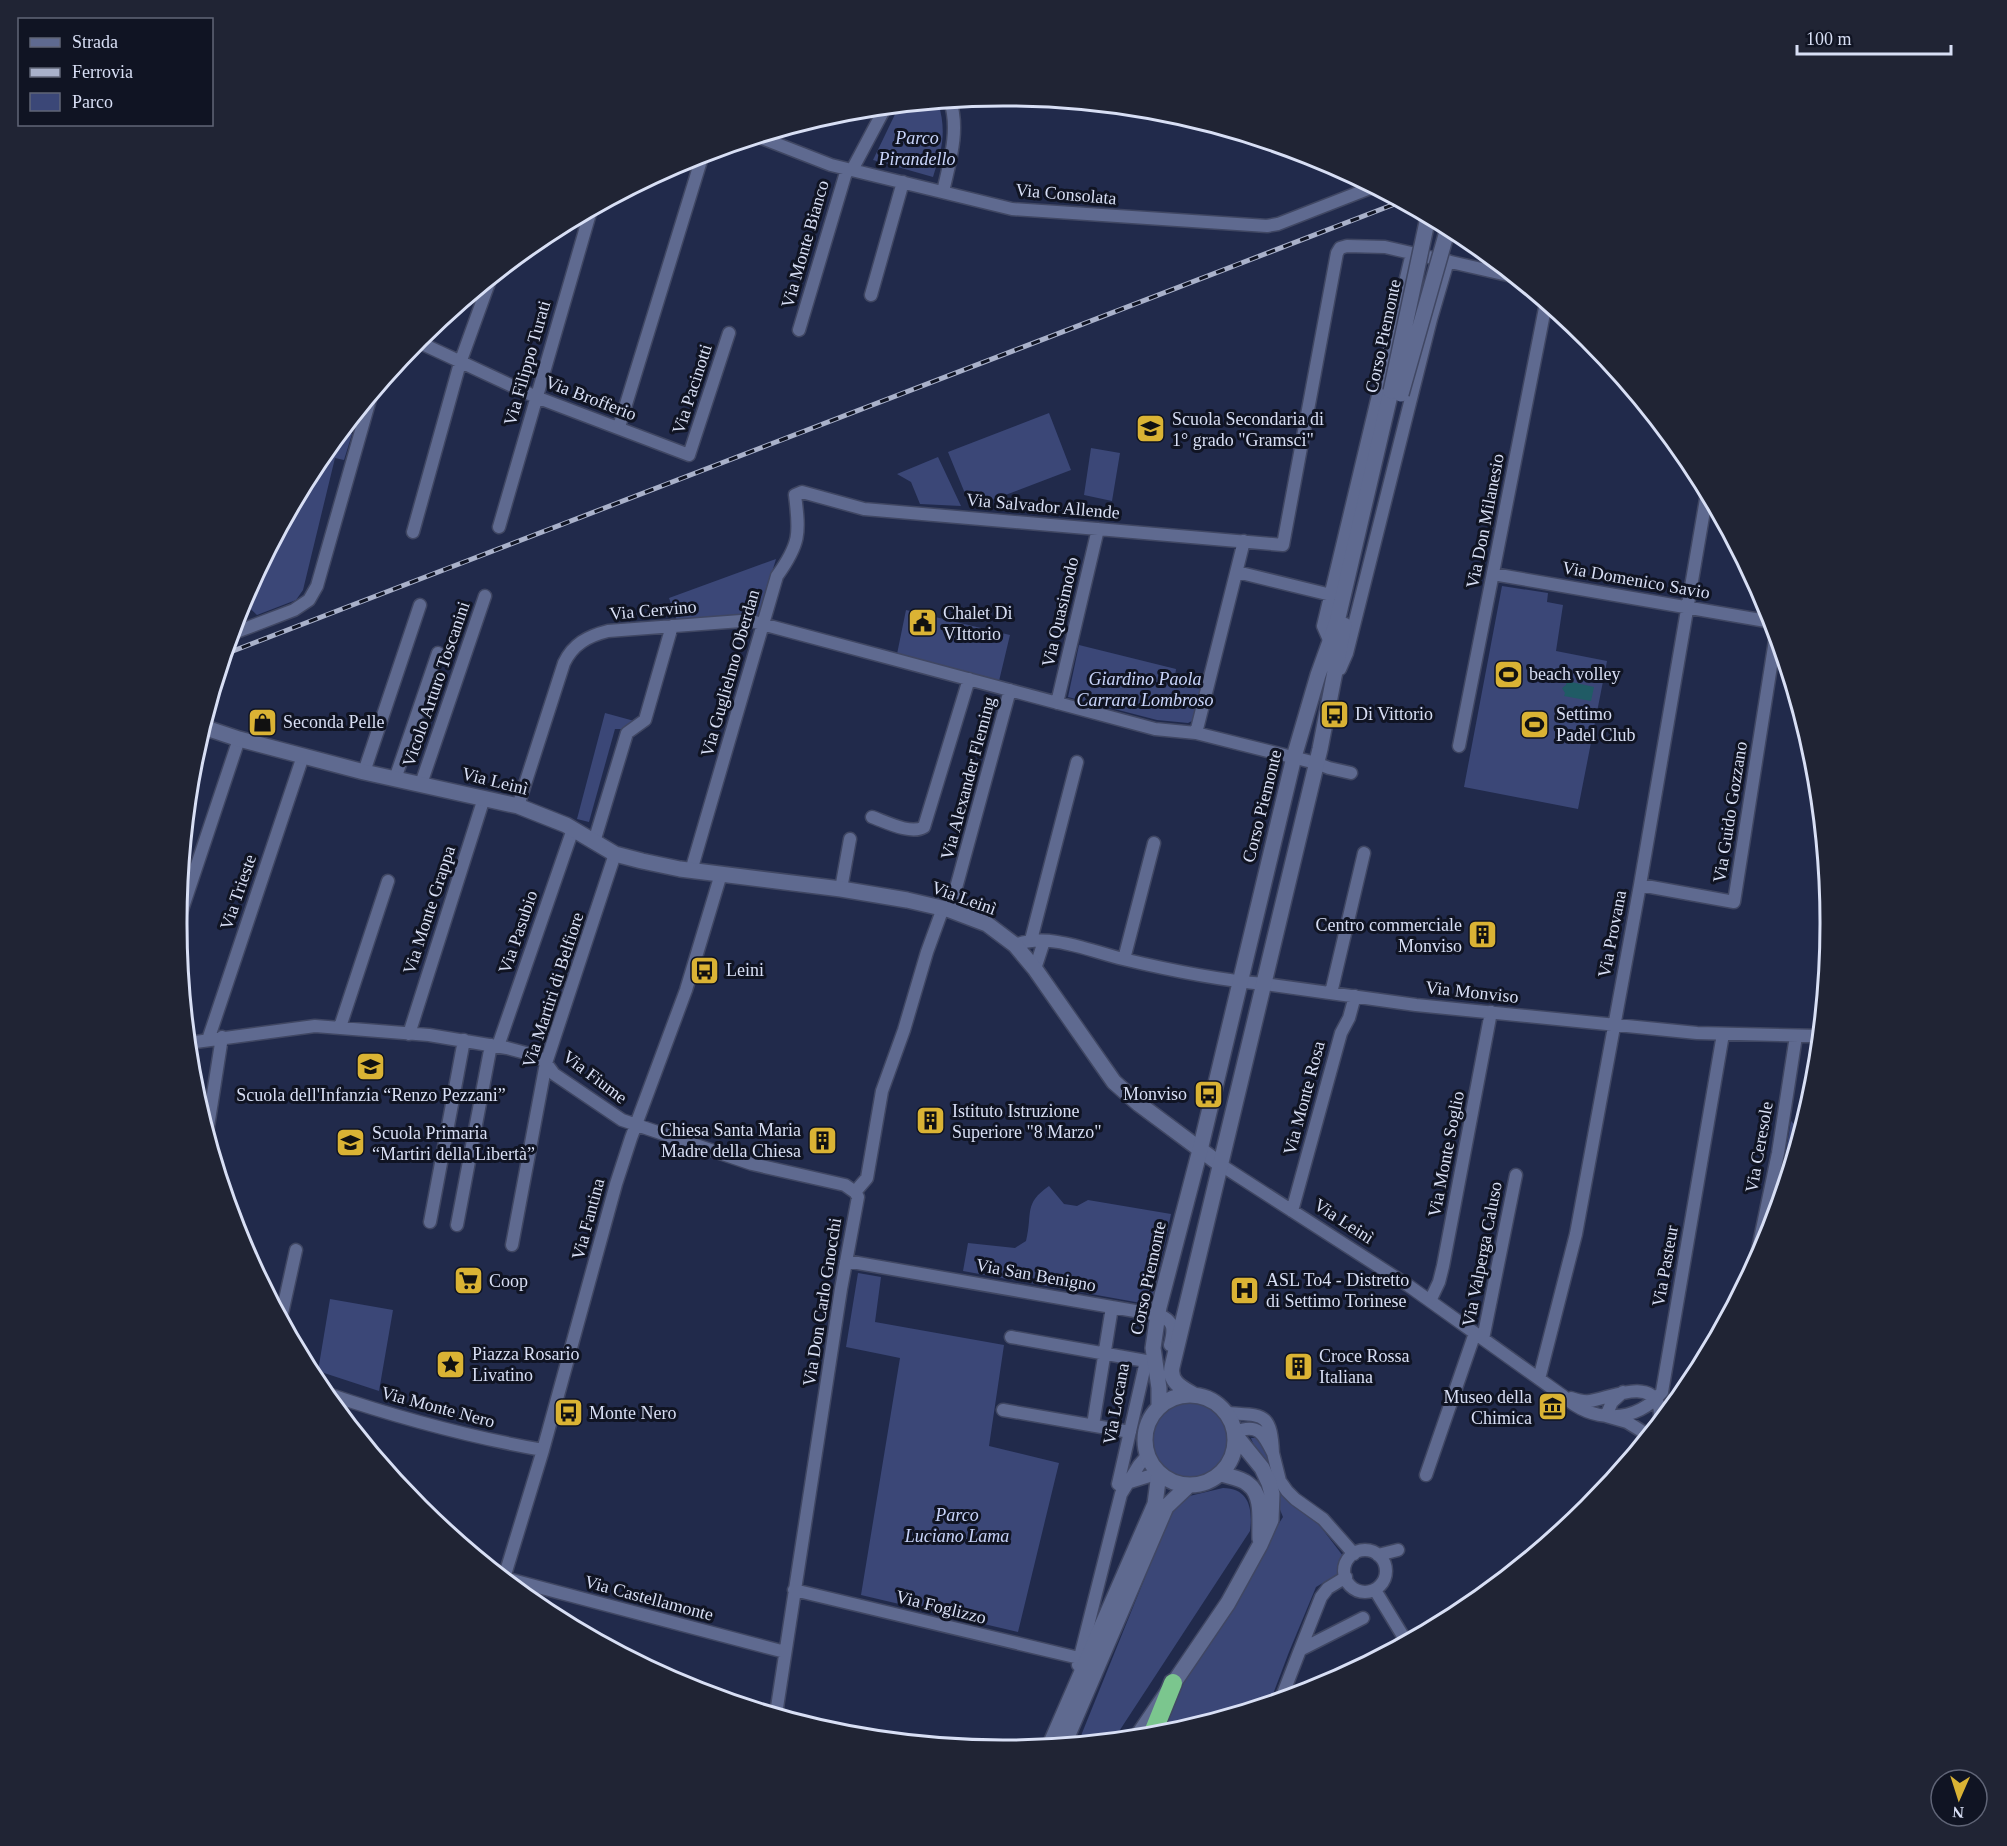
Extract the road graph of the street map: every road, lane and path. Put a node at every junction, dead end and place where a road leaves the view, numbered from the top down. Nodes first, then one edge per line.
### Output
1 (952, 108) edge
2 (880, 116) edge
3 (770, 141) edge
4 (699, 166) edge
5 (849, 169) junction
6 (903, 182) junction
7 (1364, 191) edge
8 (943, 192) junction
9 (588, 220) edge
10 (1427, 225) edge
11 (1445, 237) edge
12 (1412, 253) junction
13 (1448, 261) junction
14 (1498, 273) edge
15 (486, 292) edge
16 (871, 295) dead end
17 (1544, 311) edge
18 (799, 330) dead end
19 (729, 333) dead end
20 (426, 346) edge
21 (460, 363) junction
22 (1396, 392) junction
23 (536, 397) junction
24 (366, 414) edge
25 (619, 428) junction
26 (689, 455) joint
27 (802, 492) joint
28 (1705, 505) edge
29 (499, 527) dead end
30 (1098, 529) junction
31 (413, 532) dead end
32 (1244, 541) junction
33 (1238, 572) junction
34 (1493, 574) junction
35 (1331, 595) junction
36 (485, 596) dead end
37 (420, 605) dead end
38 (1686, 607) junction
39 (1761, 620) edge
40 (763, 625) junction
41 (672, 626) junction
42 (242, 630) edge
43 (1330, 642) junction
44 (1773, 651) edge
45 (438, 653) dead end
46 (969, 680) junction
47 (1332, 686) junction
48 (1010, 690) junction
49 (1056, 703) junction
50 (211, 730) edge
51 (1196, 733) junction
52 (239, 739) junction
53 (1459, 746) dead end
54 (303, 756) junction
55 (1294, 757) junction
56 (1077, 762) dead end
57 (1316, 763) junction
58 (364, 772) junction
59 (1351, 773) dead end
60 (395, 778) junction
61 (421, 784) junction
62 (484, 798) junction
63 (518, 806) junction
64 (872, 817) dead end
65 (573, 829) junction
66 (850, 839) dead end
67 (594, 842) junction
68 (1154, 843) dead end
69 (1364, 853) dead end
70 (615, 854) junction
71 (691, 871) junction
72 (722, 874) junction
73 (388, 881) dead end
74 (1640, 885) junction
75 (841, 889) junction
76 (188, 891) edge
77 (946, 909) junction
78 (1038, 941) junction
79 (1015, 945) junction
80 (1124, 959) junction
81 (1035, 969) junction
82 (1240, 982) junction
83 (1264, 984) junction
84 (1331, 993) junction
85 (1355, 996) junction
86 (1491, 1012) junction
87 (1613, 1024) junction
88 (340, 1027) junction
89 (409, 1034) junction
90 (1723, 1034) junction
91 (1796, 1036) junction
92 (1812, 1036) edge
93 (222, 1037) junction
94 (208, 1040) junction
95 (464, 1040) junction
96 (196, 1041) edge
97 (494, 1046) junction
98 (546, 1063) junction
99 (210, 1113) edge
100 (637, 1125) junction
101 (1200, 1150) junction
102 (1221, 1165) junction
103 (1516, 1175) dead end
104 (855, 1192) junction
105 (1292, 1211) junction
106 (1764, 1218) edge
107 (430, 1222) dead end
108 (457, 1225) dead end
109 (512, 1245) dead end
110 (296, 1250) dead end
111 (846, 1260) junction
112 (1430, 1301) junction
113 (283, 1307) edge
114 (1112, 1307) junction
115 (1158, 1315) junction
116 (1479, 1336) junction
117 (1011, 1337) dead end
118 (1105, 1354) junction
119 (1172, 1367) junction
120 (1539, 1379) junction
121 (1623, 1392) junction
122 (1194, 1395) junction
123 (1563, 1396) junction
124 (340, 1398) edge
125 (1655, 1401) junction
126 (1159, 1407) junction
127 (1659, 1409) edge
128 (1003, 1410) dead end
129 (1227, 1413) junction
130 (1606, 1416) junction
131 (1093, 1425) junction
132 (1642, 1430) edge
133 (1130, 1432) junction
134 (1235, 1434) junction
135 (543, 1450) junction
136 (1273, 1453) junction
137 (1147, 1456) junction
138 (1159, 1473) junction
139 (1221, 1474) junction
140 (1426, 1475) dead end
141 (1127, 1485) junction
142 (1188, 1486) junction
143 (1260, 1545) junction
144 (1354, 1554) junction
145 (506, 1571) edge
146 (1346, 1577) junction
147 (523, 1583) edge
148 (794, 1590) junction
149 (1375, 1590) junction
150 (1363, 1618) dead end
151 (1402, 1635) edge
152 (1300, 1650) junction
153 (785, 1652) junction
154 (1079, 1658) junction
155 (1173, 1683) junction
156 (1285, 1689) edge
157 (1075, 1690) junction
158 (777, 1707) edge
159 (1156, 1725) edge
160 (1143, 1727) edge
161 (1067, 1737) edge
162 (1053, 1738) edge

1 - 8 street
2 - 5 street, Via Monte Bianco
3 - 5 street, Via Consolata
4 - 25 street
5 - 6 street, Via Consolata
5 - 18 street, Via Monte Bianco
6 - 8 street, Via Consolata
6 - 16 street
7 - 8 street, Via Consolata
9 - 23 street, Via Filippo Turati
10 - 22 main road, Corso Piemonte, bridge
11 - 22 main road, Corso Piemonte, bridge
12 - 13 street
12 - 32 street, Via Salvador Allende
12 - 35 street
13 - 14 street
13 - 47 street, Corso Piemonte
15 - 21 street
17 - 34 street, Via Don Milanesio
19 - 26 street, Via Pacinotti
20 - 21 street, Via Brofferio
21 - 23 street, Via Brofferio
21 - 31 street
22 - 43 main road, Corso Piemonte
22 - 47 main road, Corso Piemonte
23 - 25 street, Via Brofferio
23 - 29 street, Via Filippo Turati
24 - 42 street
25 - 26 street, Via Brofferio
27 - 30 street, Via Salvador Allende
27 - 40 street, Via Guglielmo Oberdan
28 - 38 street, Via Provana
30 - 32 street, Via Salvador Allende
30 - 49 street, Via Quasimodo
32 - 33 street
33 - 35 street
33 - 51 street
34 - 38 street, Via Domenico Savio
34 - 53 street, Via Don Milanesio
35 - 43 street
36 - 61 street, Vicolo Arturo Toscanini
37 - 58 street
38 - 39 street, Via Domenico Savio
38 - 74 street, Via Provana
40 - 41 street, Via Cervino
40 - 46 street, Via Cervino
40 - 71 street, Via Guglielmo Oberdan
41 - 63 street, Via Cervino
41 - 67 street
43 - 55 main road, Corso Piemonte
44 - 74 street, Via Guido Gozzano
45 - 60 street
46 - 48 street, Via Cervino
46 - 64 street
47 - 57 main road, Corso Piemonte
48 - 49 street, Via Cervino
48 - 77 street, Via Alexander Fleming
49 - 51 street, Via Cervino
50 - 52 main road, Via Leinì
51 - 55 street, Via Cervino
52 - 54 main road, Via Leinì
52 - 76 street
54 - 58 main road, Via Leinì
54 - 94 street, Via Trieste
55 - 57 street, Via Cervino
55 - 82 main road, Corso Piemonte
56 - 78 street
57 - 59 street, Via Cervino
57 - 83 main road, Corso Piemonte
58 - 60 main road, Via Leinì
60 - 61 main road, Via Leinì
61 - 62 main road, Via Leinì
62 - 63 main road, Via Leinì
62 - 89 street, Via Monte Grappa
63 - 65 main road, Via Leinì
65 - 67 main road, Via Leinì
65 - 97 street, Via Pasubio
66 - 75 street
67 - 70 main road, Via Leinì
68 - 80 street
69 - 84 street
70 - 71 main road, Via Leinì
70 - 98 street, Via Martiri di Belfiore
71 - 72 main road, Via Leinì
72 - 75 main road, Via Leinì
72 - 100 street, Via Fantina
73 - 88 street
74 - 87 street, Via Provana
75 - 77 main road, Via Leinì
77 - 79 main road, Via Leinì
77 - 104 street, Via Don Carlo Gnocchi
78 - 79 street, Via Monviso
78 - 80 street, Via Monviso
78 - 81 street
79 - 81 main road, Via Leinì
80 - 82 street, Via Monviso
81 - 101 main road, Via Leinì
82 - 83 street, Via Monviso
82 - 101 main road, Corso Piemonte
83 - 84 street, Via Monviso
83 - 102 main road, Corso Piemonte
84 - 85 street, Via Monviso
85 - 86 street, Via Monviso
85 - 105 street, Via Monte Rosa
86 - 87 street, Via Monviso
86 - 112 street, Via Monte Soglio
87 - 90 street, Via Monviso
87 - 120 street, Via Provana
88 - 89 street, Via Fiume
88 - 93 street, Via Fiume
89 - 95 street, Via Fiume
90 - 91 street, Via Monviso
90 - 125 street, Via Pasteur
91 - 92 street, Via Monviso
91 - 106 street, Via Ceresole
93 - 94 street, Via Fiume
93 - 99 street
94 - 96 street, Via Fiume
95 - 97 street, Via Fiume
95 - 107 street
97 - 98 street, Via Fiume
97 - 108 street, Via Pasubio
98 - 100 street, Via Fiume
98 - 109 street, Via Martiri di Belfiore
100 - 104 street, Via Fiume
100 - 135 street, Via Fantina
101 - 102 main road, Via Leinì
101 - 115 main road, Corso Piemonte
102 - 105 street, Via Leinì
102 - 119 main road, Corso Piemonte
103 - 116 street, Via Valperga Caluso
104 - 111 street, Via Don Carlo Gnocchi
105 - 112 street, Via Leinì
110 - 113 street
111 - 114 street, Via San Benigno
111 - 148 street, Via Don Carlo Gnocchi
112 - 116 street, Via Leinì
114 - 115 street, Via San Benigno
114 - 118 street, Via Locana
115 - 119 street
115 - 126 main road, Corso Piemonte
116 - 120 street, Via Leinì
116 - 140 street, Via Valperga Caluso
117 - 118 street, Via Locana
118 - 131 street, Via Locana
118 - 133 street, Via Locana
119 - 122 main road
120 - 123 street, Via Leinì
121 - 123 street
121 - 125 street
121 - 130 street
122 - 126 main road
122 - 129 main road
123 - 130 street
124 - 135 street, Via Monte Nero
125 - 127 street
125 - 130 street
126 - 137 main road
128 - 131 street
129 - 134 main road
129 - 136 street
130 - 132 street
131 - 133 street
133 - 141 street, Via Locana
134 - 136 street
134 - 139 main road
134 - 143 main road
135 - 145 street, Via Fantina
136 - 144 street
137 - 138 main road
137 - 141 street
138 - 141 street
138 - 142 main road
138 - 157 main road
139 - 142 main road
139 - 143 main road
141 - 154 street
142 - 161 main road
143 - 155 main road
144 - 146 street
144 - 149 street
146 - 149 street
146 - 152 street
147 - 153 street, Via Castellamonte
148 - 153 street, Via Don Carlo Gnocchi
148 - 154 street, Via Foglizzo
149 - 151 street
150 - 152 street
152 - 156 street
153 - 158 street, Via Don Carlo Gnocchi
154 - 157 street
155 - 159 highway
155 - 160 main road
157 - 162 main road

